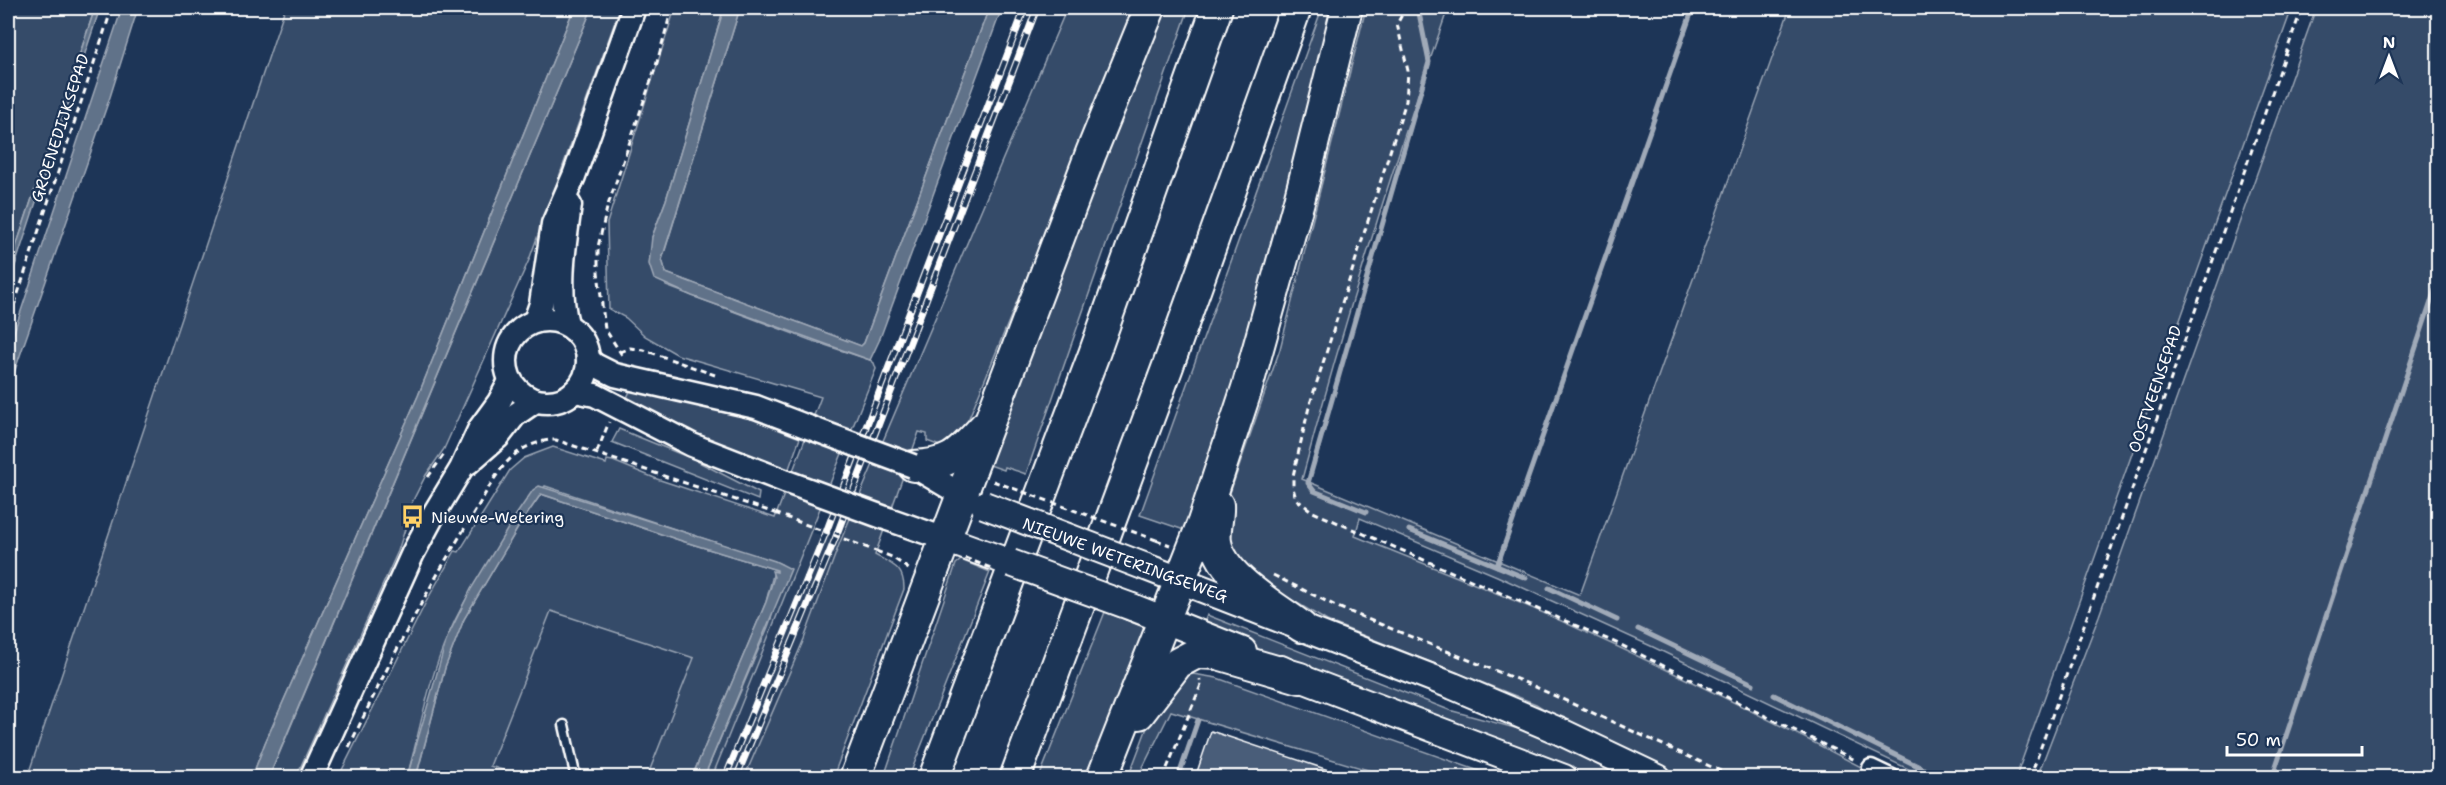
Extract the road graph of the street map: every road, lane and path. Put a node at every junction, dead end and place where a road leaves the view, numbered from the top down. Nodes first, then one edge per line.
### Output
1 (112, 8) edge
2 (634, 8) edge
3 (672, 8) edge
4 (1150, 8) edge
5 (1217, 8) edge
6 (1296, 8) edge
7 (1347, 8) edge
8 (1408, 8) edge
9 (2302, 8) edge
10 (574, 176) junction
11 (536, 321) junction
12 (8, 324) edge
13 (567, 324) junction
14 (621, 352) dead end
15 (588, 359) junction
16 (510, 381) junction
17 (575, 391) junction
18 (534, 402) junction
19 (991, 419) junction
20 (489, 432) junction
21 (914, 466) junction
22 (993, 481) dead end
23 (1216, 484) junction
24 (973, 500) junction
25 (957, 544) junction
26 (876, 551) dead end
27 (1186, 566) junction
28 (1266, 573) dead end
29 (1164, 619) junction
30 (1302, 627) junction
31 (1300, 678) junction
32 (564, 725) dead end
33 (355, 735) dead end
34 (1115, 746) junction
35 (1870, 768) joint
36 (311, 777) edge
37 (576, 777) edge
38 (855, 777) edge
39 (934, 777) edge
40 (1015, 777) edge
41 (1102, 777) edge
42 (1564, 777) edge
43 (1658, 777) edge
44 (1736, 777) edge
45 (1892, 777) edge
46 (2030, 777) edge

1 - 12 path, GROENEDIJKSEPAD
2 - 10 main road
3 - 14 path
4 - 19 highway
5 - 39 highway
6 - 40 highway
7 - 23 highway
8 - 35 path
9 - 46 path, OOSTVEENSEPAD
10 - 11 main road
10 - 13 main road
11 - 13 main road
11 - 16 main road
13 - 15 main road
15 - 17 main road
15 - 21 main road, NIEUWE WETERINGSEWEG, bridge
16 - 18 main road
16 - 20 main road
17 - 18 main road
17 - 25 main road, bridge
18 - 20 main road
19 - 21 highway
19 - 24 highway
20 - 36 main road
21 - 24 main road, NIEUWE WETERINGSEWEG
22 - 27 path, NIEUWE WETERINGSEWEG, bridge
23 - 27 highway
23 - 30 highway
24 - 25 highway
24 - 27 main road, NIEUWE WETERINGSEWEG, bridge
25 - 29 main road, bridge
25 - 38 highway
26 - 33 path, bridge
27 - 29 highway
27 - 30 main road, NIEUWE WETERINGSEWEG
28 - 44 path
29 - 31 main road
29 - 34 highway
30 - 43 main road, NIEUWE WETERINGSEWEG
31 - 34 highway
31 - 42 main road
32 - 37 lane
34 - 41 highway
35 - 45 street

